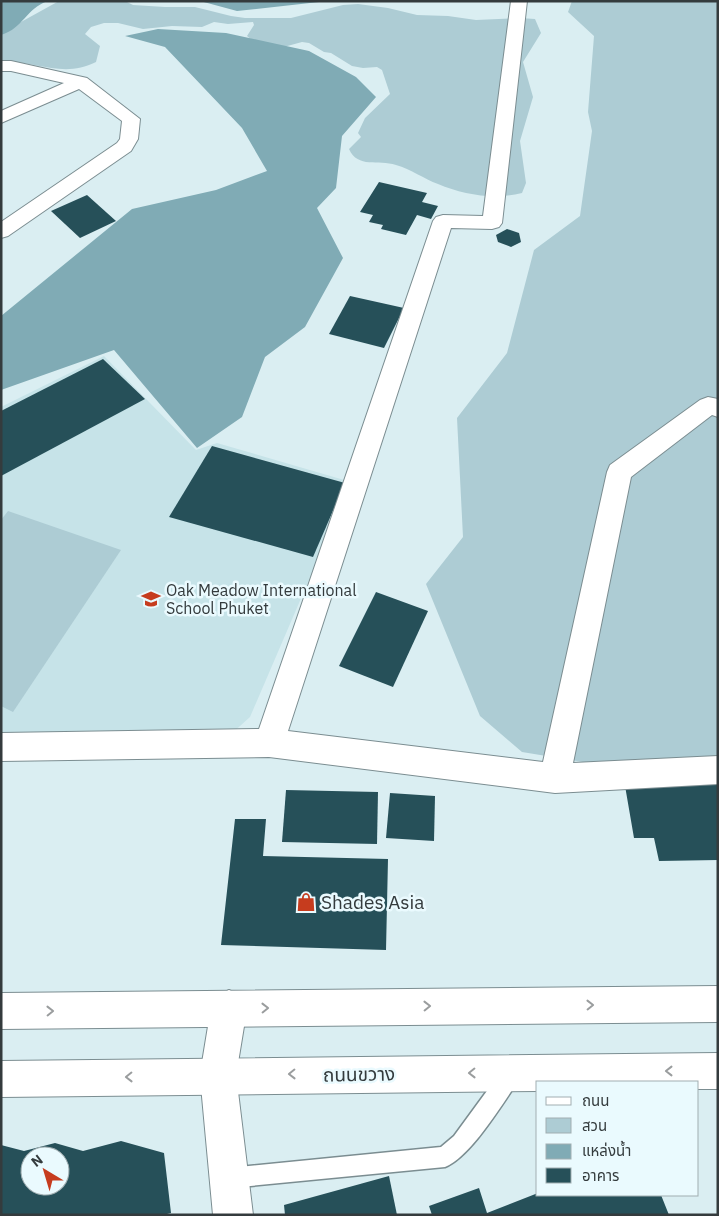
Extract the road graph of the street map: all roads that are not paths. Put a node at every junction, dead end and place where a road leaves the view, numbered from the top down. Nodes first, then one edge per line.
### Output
1 (519, 1) edge
2 (1, 66) edge
3 (81, 82) junction
4 (1, 118) edge
5 (1, 232) edge
6 (718, 408) edge
7 (269, 743) junction
8 (1, 746) edge
9 (718, 770) edge
10 (555, 778) junction
11 (718, 1004) edge
12 (229, 1008) junction
13 (1, 1012) edge
14 (718, 1071) edge
15 (513, 1072) junction
16 (218, 1075) junction
17 (1, 1079) edge
18 (229, 1178) junction
19 (233, 1215) edge

1 - 7 street
2 - 3 street
3 - 4 street
3 - 5 street
6 - 10 street
7 - 8 street
7 - 10 street
9 - 10 street
12 -> 11 street
13 -> 12 street
12 - 16 street
14 -> 15 street, ถนนขวาง
15 -> 16 street, ถนนขวาง
15 - 18 lane
16 -> 17 street, ถนนขวาง
16 - 18 street
18 - 19 street

